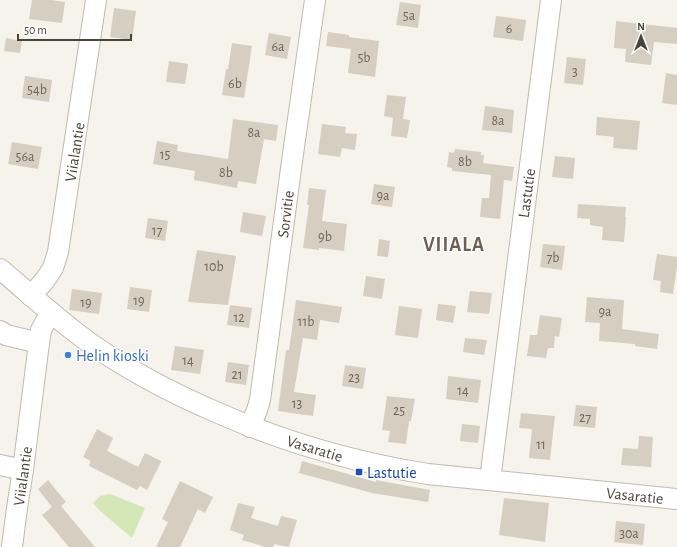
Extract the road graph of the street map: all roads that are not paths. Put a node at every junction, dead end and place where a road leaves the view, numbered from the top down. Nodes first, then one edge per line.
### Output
1 (96, 0) edge
2 (315, 0) edge
3 (550, 0) edge
4 (0, 269) edge
5 (31, 296) junction
6 (51, 312) junction
7 (0, 332) edge
8 (39, 343) junction
9 (250, 427) junction
10 (0, 465) edge
11 (23, 470) junction
12 (490, 480) junction
13 (677, 499) edge
14 (12, 547) edge

1 - 5 street, Viialantie
2 - 9 street, Sorvitie
3 - 12 street, Lastutie
4 - 5 street, Vasaratie
5 - 6 street, Vasaratie
6 - 8 street, Viialantie
6 - 9 street, Vasaratie
7 - 8 street
8 - 11 street, Viialantie
9 - 12 street, Vasaratie
10 - 11 street
11 - 14 street, Viialantie
12 - 13 street, Vasaratie

